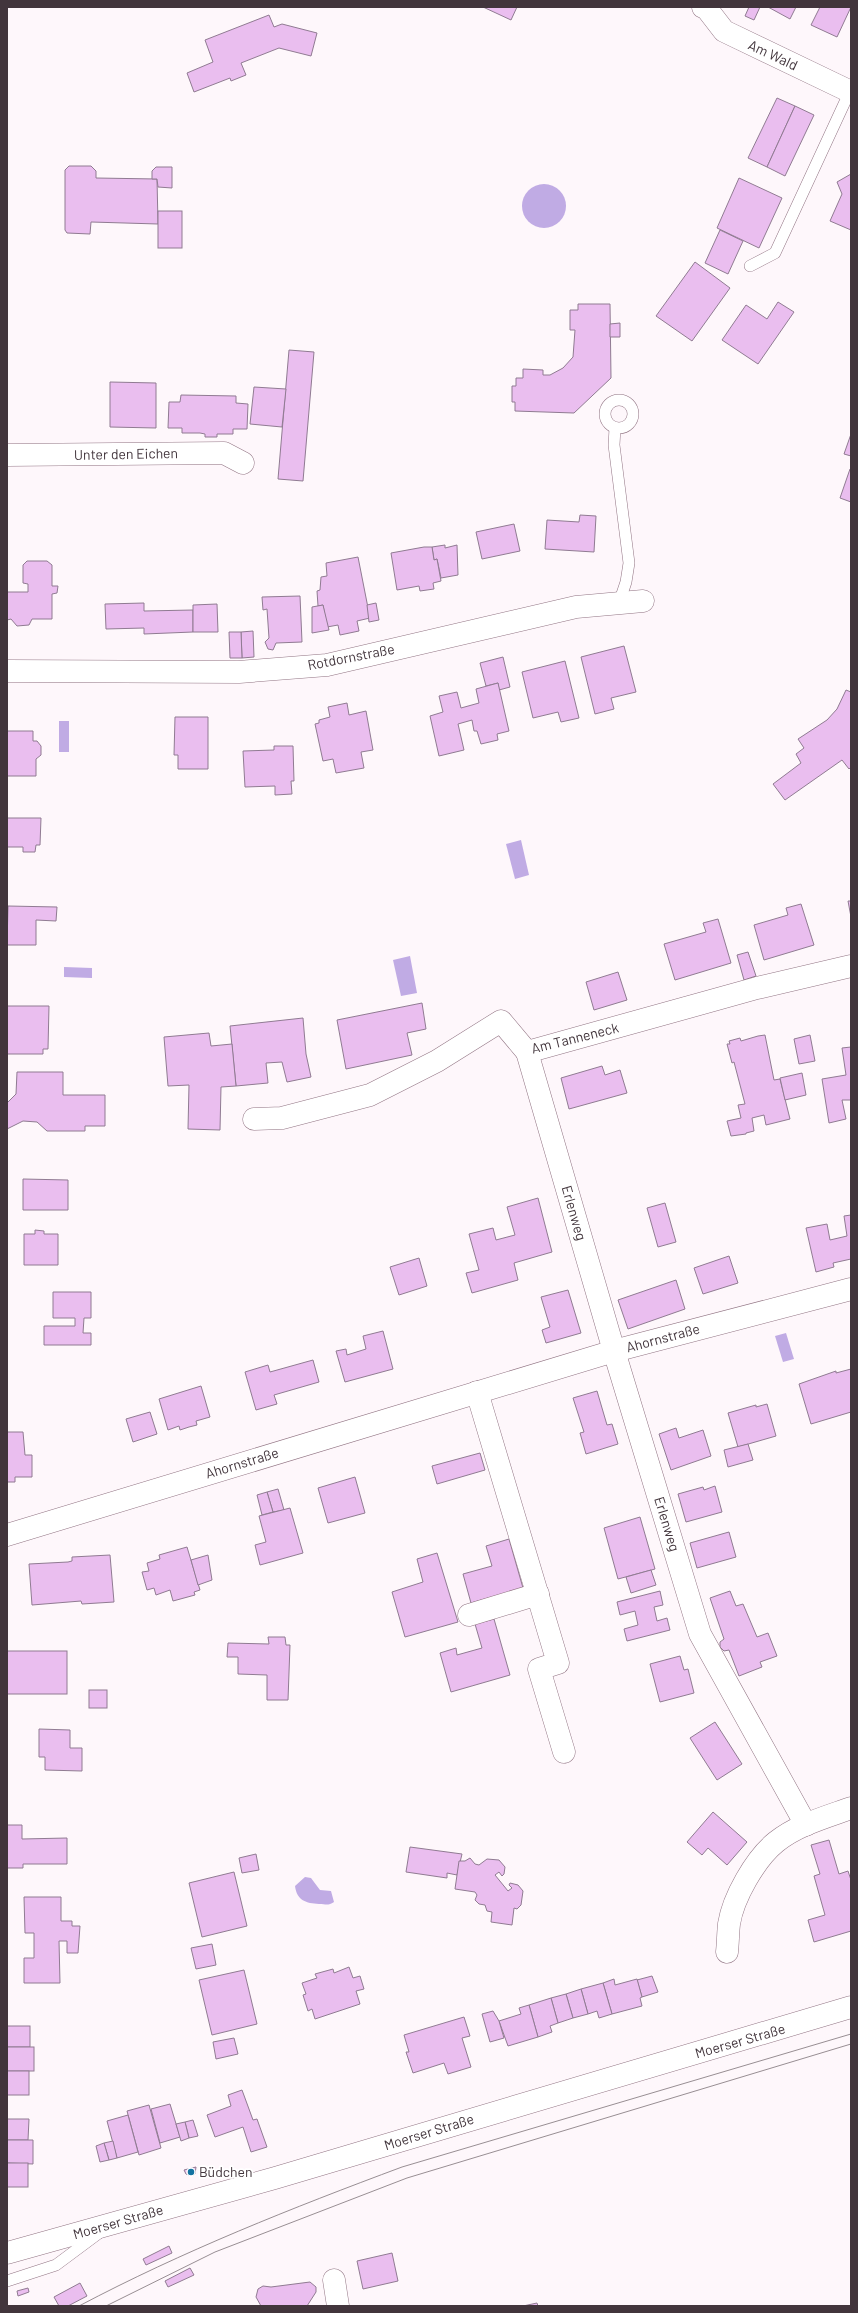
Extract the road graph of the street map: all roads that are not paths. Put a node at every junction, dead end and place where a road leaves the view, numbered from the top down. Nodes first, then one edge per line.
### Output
1 (703, 7) edge
2 (850, 92) edge
3 (750, 266) dead end
4 (615, 428) dead end
5 (7, 455) edge
6 (243, 463) dead end
7 (643, 601) dead end
8 (619, 603) junction
9 (7, 670) edge
10 (851, 966) edge
11 (527, 1052) junction
12 (254, 1119) dead end
13 (851, 1289) edge
14 (614, 1351) junction
15 (477, 1392) junction
16 (7, 1535) edge
17 (538, 1594) junction
18 (468, 1615) dead end
19 (564, 1752) dead end
20 (851, 1808) edge
21 (806, 1825) junction
22 (727, 1952) dead end
23 (851, 2007) edge
24 (108, 2225) junction
25 (7, 2253) edge
26 (334, 2280) dead end
27 (7, 2281) edge
28 (338, 2306) edge

1 - 2 street, Am Wald
2 - 3 lane
4 - 8 lane
5 - 6 street, Unter den Eichen
7 - 8 street, Rotdornstraße
8 - 9 street, Rotdornstraße
10 - 11 street, Am Tanneneck
11 - 12 street, Am Tanneneck
11 - 14 street, Erlenweg
13 - 14 street, Ahornstraße
14 - 15 street, Ahornstraße
14 - 21 street, Erlenweg
15 - 16 street, Ahornstraße
15 - 17 street
17 - 18 street
17 - 19 street
20 - 21 street
21 - 22 street
23 - 24 street, Moerser Straße
24 - 25 street, Moerser Straße
24 - 27 lane
26 - 28 street

